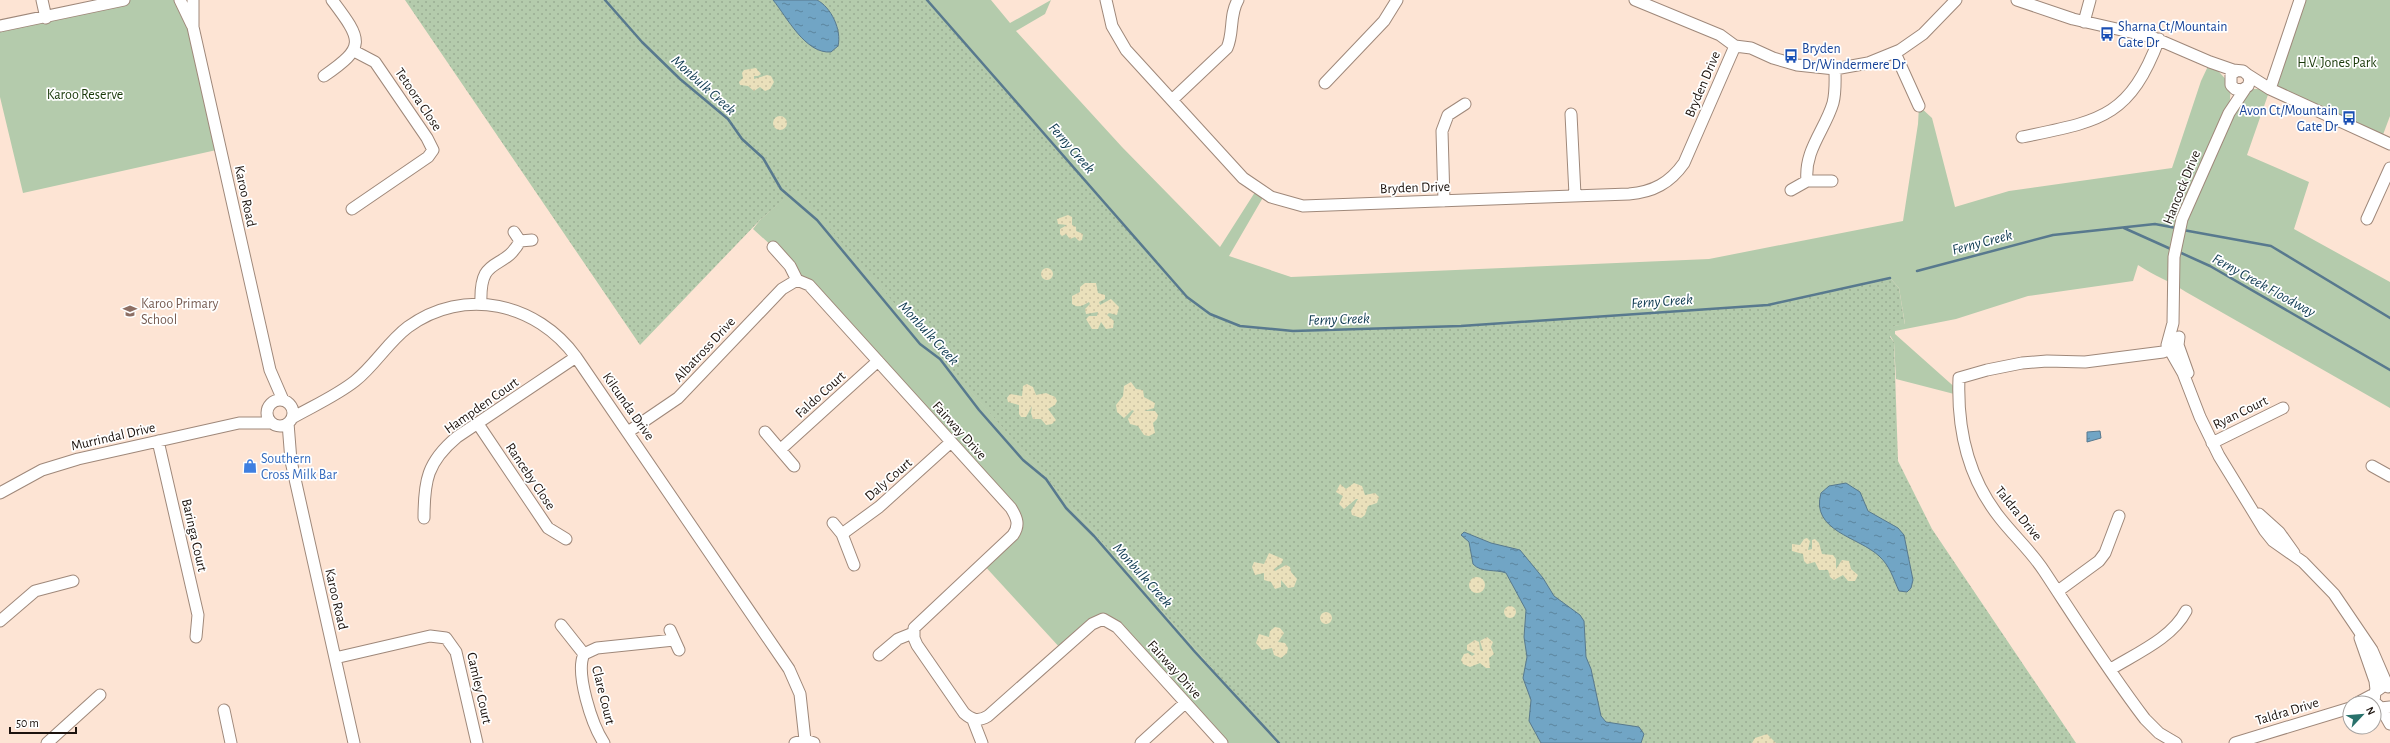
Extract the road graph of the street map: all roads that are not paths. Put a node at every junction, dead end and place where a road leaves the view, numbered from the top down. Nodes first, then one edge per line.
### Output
1 (42, 0) edge
2 (124, 0) edge
3 (180, 0) edge
4 (193, 0) edge
5 (332, 0) edge
6 (1106, 0) edge
7 (1238, 0) edge
8 (1397, 0) edge
9 (1635, 0) edge
10 (1956, 0) edge
11 (2017, 0) edge
12 (2090, 0) edge
13 (2300, 0) edge
14 (1949, 4) edge
15 (46, 18) junction
16 (2084, 22) junction
17 (0, 26) edge
18 (193, 27) junction
19 (2159, 40) junction
20 (1735, 46) junction
21 (354, 51) junction
22 (1895, 53) junction
23 (2210, 62) junction
24 (1835, 69) junction
25 (2236, 71) junction
26 (2248, 75) junction
27 (324, 76) dead end
28 (1325, 83) dead end
29 (2230, 83) junction
30 (2245, 88) junction
31 (2270, 89) junction
32 (1172, 100) junction
33 (1465, 104) dead end
34 (1919, 106) dead end
35 (2229, 113) junction
36 (1571, 114) dead end
37 (2022, 137) dead end
38 (2390, 144) edge
39 (2390, 168) edge
40 (1807, 181) junction
41 (1832, 181) dead end
42 (1791, 190) dead end
43 (1575, 195) junction
44 (1444, 201) junction
45 (352, 209) dead end
46 (2367, 219) dead end
47 (532, 240) dead end
48 (773, 248) dead end
49 (797, 280) junction
50 (481, 304) junction
51 (2170, 346) junction
52 (576, 357) junction
53 (878, 362) junction
54 (270, 370) junction
55 (286, 402) junction
56 (318, 402) junction
57 (269, 406) junction
58 (2283, 408) dead end
59 (290, 420) junction
60 (239, 423) junction
61 (273, 424) junction
62 (478, 424) junction
63 (628, 432) junction
64 (765, 432) dead end
65 (158, 441) junction
66 (951, 442) junction
67 (2212, 443) junction
68 (781, 449) junction
69 (291, 461) junction
70 (794, 466) dead end
71 (2372, 466) dead end
72 (2390, 476) edge
73 (0, 493) edge
74 (2119, 516) dead end
75 (424, 518) dead end
76 (833, 523) dead end
77 (842, 534) junction
78 (566, 539) dead end
79 (854, 564) dead end
80 (73, 580) dead end
81 (2058, 591) junction
82 (2186, 611) dead end
83 (0, 621) edge
84 (2355, 622) junction
85 (561, 625) dead end
86 (913, 633) junction
87 (196, 637) dead end
88 (679, 650) dead end
89 (584, 654) junction
90 (879, 655) dead end
91 (335, 658) junction
92 (2111, 670) junction
93 (2389, 688) edge
94 (100, 695) dead end
95 (2378, 695) edge
96 (2380, 695) edge
97 (1185, 703) junction
98 (2382, 708) edge
99 (224, 710) dead end
100 (2342, 710) edge
101 (973, 720) junction
102 (2390, 724) edge
103 (805, 742) edge
104 (47, 743) edge
105 (231, 743) edge
106 (354, 743) edge
107 (477, 743) edge
108 (604, 743) edge
109 (982, 743) edge
110 (1141, 743) edge
111 (1222, 743) edge
112 (2176, 743) edge
113 (2235, 743) edge

1 - 15 street
2 - 15 street
3 - 18 street, Karoo Road
4 - 18 street, Karoo Road
5 - 21 street
6 - 32 street, Bryden Drive
7 - 32 street
8 - 28 street
9 - 20 street
10 - 14 street
11 - 16 street
12 - 16 street
13 - 31 street
14 - 22 street
15 - 17 street
16 - 19 street
18 - 54 street, Karoo Road
19 - 23 street
19 - 37 street
20 - 24 street
20 - 43 street, Bryden Drive
21 - 27 street
21 - 45 street, Tetoora Close
22 - 24 street
22 - 34 street
23 - 25 street
23 - 29 street
24 - 40 street
25 - 26 street
25 - 29 street
26 - 30 street
26 - 31 street
29 - 30 street
29 - 35 street, Hancock Drive
30 - 31 street
30 - 35 street, Hancock Drive
31 - 38 street
32 - 44 street, Bryden Drive
33 - 44 street
35 - 51 street, Hancock Drive
36 - 43 street
39 - 46 street
40 - 41 street
40 - 42 street
43 - 44 street, Bryden Drive
47 - 50 street
48 - 49 street
49 - 53 street, Fairway Drive
49 - 63 street, Albatross Drive
50 - 52 street, Kilcunda Drive
50 - 56 street, Kilcunda Drive
51 - 67 street
51 - 81 street, Taldra Drive
52 - 62 street, Hampden Court
52 - 63 street, Kilcunda Drive
53 - 66 street, Fairway Drive
53 - 68 street, Faldo Court
54 - 55 street, Karoo Road
54 - 57 street, Karoo Road
55 - 56 street, Kilcunda Drive
55 - 57 street
55 - 59 street
56 - 59 street, Kilcunda Drive
57 - 60 street, Murrindal Drive
57 - 61 street
58 - 67 street, Ryan Court
59 - 61 street
59 - 69 street, Karoo Road
60 - 61 street, Murrindal Drive
60 - 65 street, Murrindal Drive
61 - 69 street, Karoo Road
62 - 75 street, Hampden Court
62 - 78 street, Ranceby Close
63 - 103 street, Kilcunda Drive
64 - 68 street
65 - 73 street, Murrindal Drive
65 - 87 street, Baringa Court
66 - 77 street, Daly Court
66 - 86 street, Fairway Drive
67 - 84 street
68 - 70 street
69 - 91 street, Karoo Road
71 - 72 street
74 - 81 street
76 - 77 street
77 - 79 street
80 - 83 street
81 - 92 street, Taldra Drive
82 - 92 street
84 - 93 street
84 - 95 street
85 - 89 street, Clare Court
86 - 90 street, Fairway Drive
86 - 101 street
88 - 89 street, Clare Court
89 - 108 street, Clare Court
91 - 106 street, Karoo Road
91 - 107 street, Camley Court
92 - 112 street, Taldra Drive
93 - 96 street, Taldra Drive
94 - 104 street
97 - 101 street, Fairway Drive
97 - 110 street
97 - 111 street, Fairway Drive
98 - 102 street
99 - 105 street
100 - 113 street, Taldra Drive
101 - 109 street

